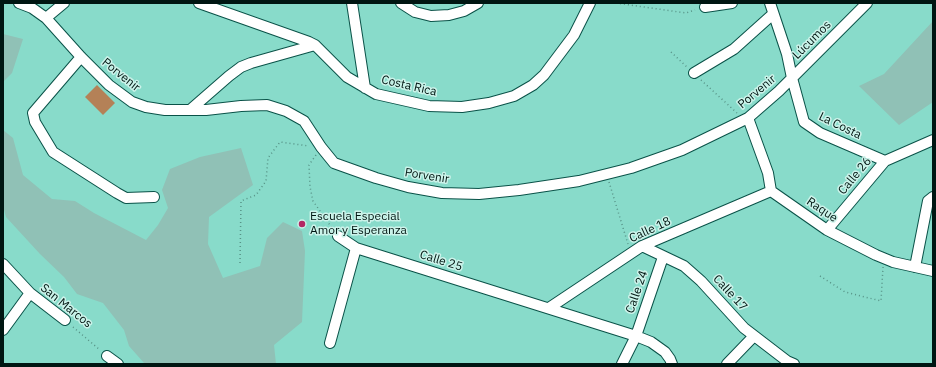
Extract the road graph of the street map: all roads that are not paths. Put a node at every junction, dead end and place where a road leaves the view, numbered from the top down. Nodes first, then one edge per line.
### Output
1 (20, 3) edge
2 (64, 3) edge
3 (199, 3) edge
4 (352, 3) edge
5 (401, 3) edge
6 (478, 3) edge
7 (590, 3) edge
8 (732, 3) edge
9 (770, 3) edge
10 (867, 3) edge
11 (705, 7) road end
12 (773, 14) junction
13 (46, 18) junction
14 (315, 46) junction
15 (81, 57) junction
16 (694, 73) road end
17 (792, 78) junction
18 (365, 88) junction
19 (190, 110) junction
20 (748, 118) junction
21 (933, 140) edge
22 (884, 161) junction
23 (772, 191) junction
24 (933, 197) edge
25 (154, 198) dead end
26 (827, 230) junction
27 (338, 236) road end
28 (642, 246) junction
29 (356, 248) junction
30 (663, 257) junction
31 (3, 264) edge
32 (915, 267) junction
33 (933, 271) edge
34 (30, 293) junction
35 (549, 308) junction
36 (65, 320) road end
37 (3, 330) edge
38 (636, 336) junction
39 (754, 336) junction
40 (330, 343) dead end
41 (107, 356) road end
42 (118, 364) edge
43 (622, 364) edge
44 (672, 364) edge
45 (727, 364) edge
46 (794, 364) edge

1 - 13 street, Porvenir
2 - 13 street
3 - 14 street, Costa Rica
4 - 18 street
5 - 6 street
7 - 18 street, Costa Rica
8 - 11 street
9 - 12 street, Porvenir
10 - 17 street, Lúcumos
12 - 16 street
12 - 17 street, Porvenir
13 - 15 street, Porvenir
14 - 18 street, Costa Rica
14 - 19 street
15 - 19 street, Porvenir
15 - 25 street
17 - 20 street, Porvenir
17 - 22 street, La Costa
19 - 20 street, Porvenir
20 - 23 street
21 - 22 street, Calle 26
22 - 26 street, Calle 26
23 - 26 street, Raque
23 - 28 street, Calle 18
24 - 32 street
26 - 32 street, Raque
27 - 29 street, Calle 25
28 - 30 street, Calle 17
28 - 35 street, Calle 18
29 - 35 street, Calle 25
29 - 40 street
30 - 38 street, Calle 24
30 - 39 street, Calle 17
31 - 34 street, San Marcos
32 - 33 street, Raque
34 - 36 street, San Marcos
34 - 37 street
35 - 38 street, Calle 25
38 - 43 street, Calle 24
38 - 44 street, Calle 25
39 - 45 street
39 - 46 street, Calle 17
41 - 42 street

